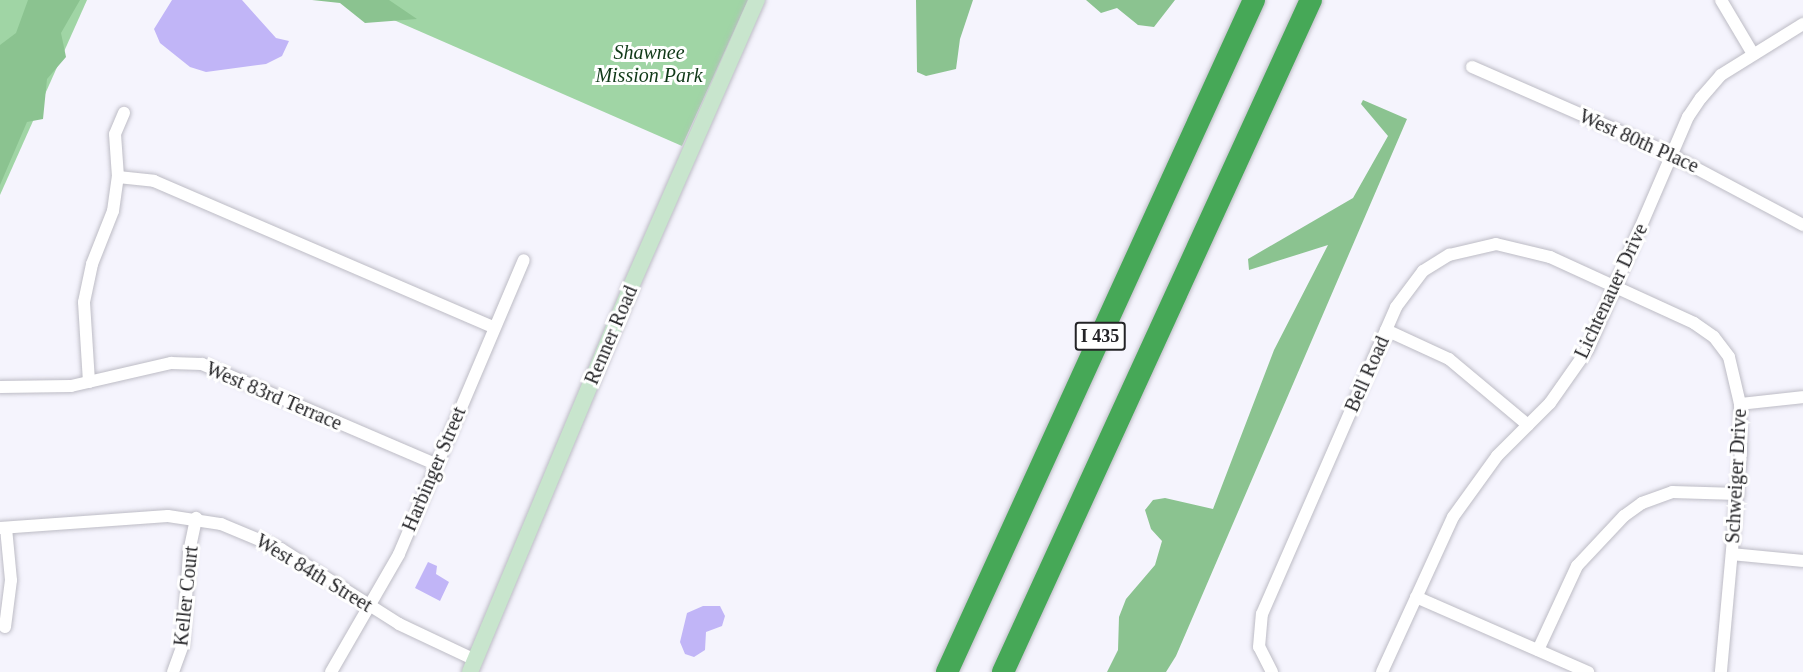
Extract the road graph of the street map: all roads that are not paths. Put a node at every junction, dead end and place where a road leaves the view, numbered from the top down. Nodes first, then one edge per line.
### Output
1 (757, 0) edge
2 (1254, 0) edge
3 (1311, 0) edge
4 (1721, 0) edge
5 (1803, 24) edge
6 (1752, 54) junction
7 (1472, 67) dead end
8 (124, 112) dead end
9 (1672, 155) junction
10 (118, 177) junction
11 (1802, 223) edge
12 (524, 260) dead end
13 (1614, 287) junction
14 (493, 327) junction
15 (1386, 330) junction
16 (89, 382) junction
17 (0, 387) edge
18 (1803, 397) edge
19 (1740, 404) junction
20 (1528, 425) junction
21 (435, 464) junction
22 (1738, 494) junction
23 (196, 518) junction
24 (3, 528) edge
25 (1732, 554) junction
26 (1803, 561) edge
27 (1416, 597) junction
28 (369, 605) junction
29 (5, 627) dead end
30 (1538, 650) junction
31 (473, 666) edge
32 (173, 672) edge
33 (331, 672) edge
34 (947, 672) edge
35 (1004, 672) edge
36 (1272, 672) edge
37 (1382, 672) edge
38 (1588, 672) edge
39 (1721, 672) edge

1 - 31 main road, Renner Road
2 - 34 highway, I 435
3 - 35 highway, I 435
4 - 6 street
5 - 6 street, Lichtenauer Drive
6 - 9 street, Lichtenauer Drive
7 - 9 street, West 80th Place
8 - 10 street
9 - 11 street, West 80th Place
9 - 13 street, Lichtenauer Drive
10 - 14 street
10 - 16 street
12 - 14 street, Harbinger Street
13 - 15 street, Bell Road
13 - 19 street, Schweiger Drive
13 - 20 street, Lichtenauer Drive
14 - 21 street, Harbinger Street
15 - 20 street
15 - 36 street, Bell Road
16 - 17 street, West 83rd Terrace
16 - 21 street, West 83rd Terrace
18 - 19 street
19 - 22 street, Schweiger Drive
20 - 27 street, Lichtenauer Drive
21 - 28 street, Harbinger Street
22 - 25 street, Schweiger Drive
22 - 30 street
23 - 24 street, West 84th Street
23 - 28 street, West 84th Street
23 - 32 street, Keller Court
24 - 29 street
25 - 26 street, Schweiger Drive
25 - 39 street, Schweiger Drive
27 - 30 street
27 - 37 street, Lichtenauer Drive
28 - 31 street, West 84th Street
28 - 33 street, Harbinger Street
30 - 38 street

